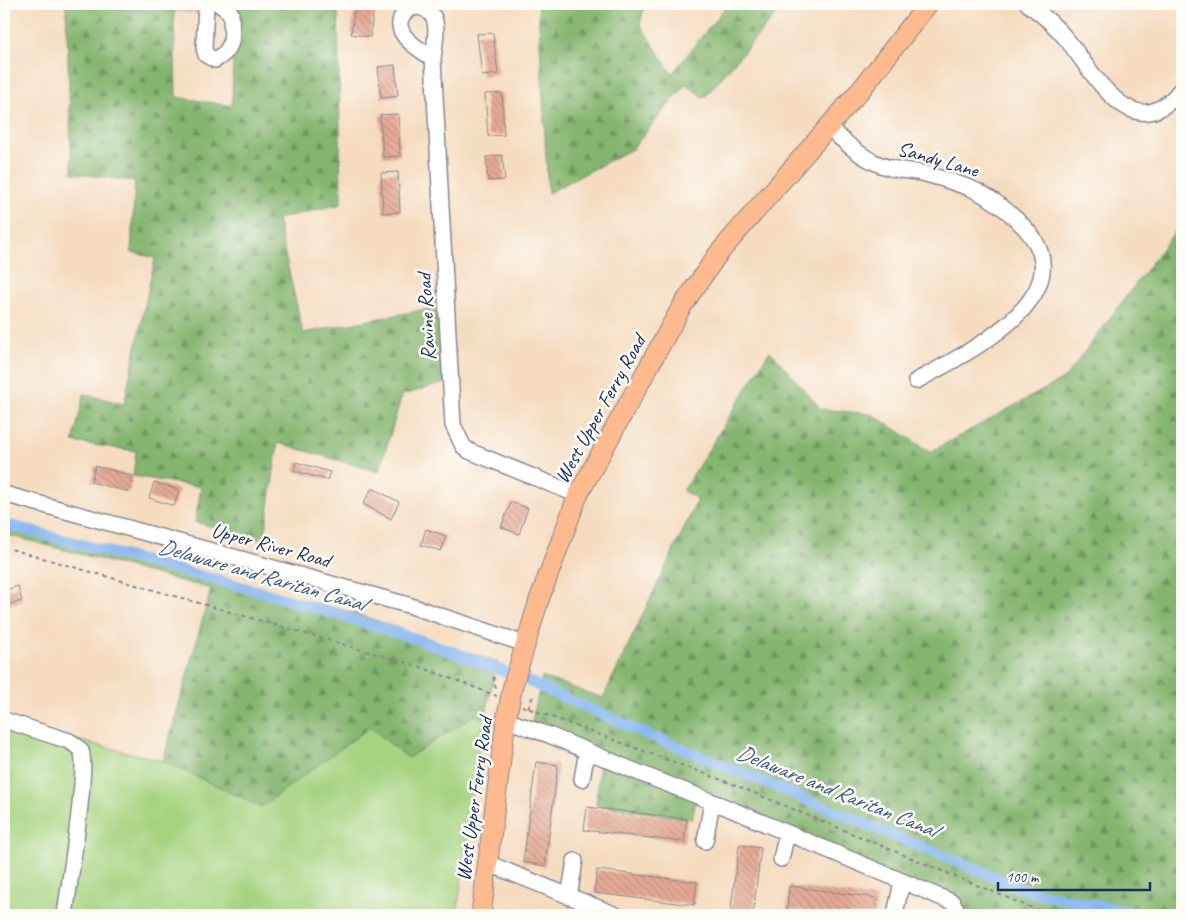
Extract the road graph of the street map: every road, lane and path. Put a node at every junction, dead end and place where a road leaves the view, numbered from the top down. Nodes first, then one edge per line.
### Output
1 (206, 4) edge
2 (219, 4) edge
3 (928, 4) edge
4 (1028, 4) edge
5 (434, 59) dead end
6 (1182, 88) edge
7 (829, 128) junction
8 (916, 381) dead end
9 (4, 494) edge
10 (578, 495) junction
11 (4, 548) edge
12 (525, 644) junction
13 (494, 678) dead end
14 (534, 694) dead end
15 (4, 720) edge
16 (506, 720) junction
17 (587, 751) junction
18 (582, 779) dead end
19 (712, 802) junction
20 (787, 833) junction
21 (705, 841) dead end
22 (781, 859) dead end
23 (574, 861) dead end
24 (487, 863) junction
25 (902, 882) junction
26 (569, 897) junction
27 (895, 914) dead end
28 (65, 915) edge
29 (481, 915) edge
30 (616, 915) edge
31 (960, 915) edge
32 (1049, 915) edge

1 - 2 street
3 - 7 main road, West Upper Ferry Road
4 - 6 street
5 - 10 street, Ravine Road
7 - 8 street, Sandy Lane
7 - 10 main road, West Upper Ferry Road
9 - 12 street, Upper River Road
10 - 12 main road, West Upper Ferry Road
11 - 13 path
12 - 16 main road, West Upper Ferry Road
14 - 32 path
15 - 28 street
16 - 17 street
16 - 24 main road, West Upper Ferry Road
17 - 18 street
17 - 19 street
19 - 20 street
19 - 21 street
20 - 22 street
20 - 25 street
23 - 26 street
24 - 26 street
24 - 29 main road, West Upper Ferry Road
25 - 27 street
25 - 31 street
26 - 30 street

